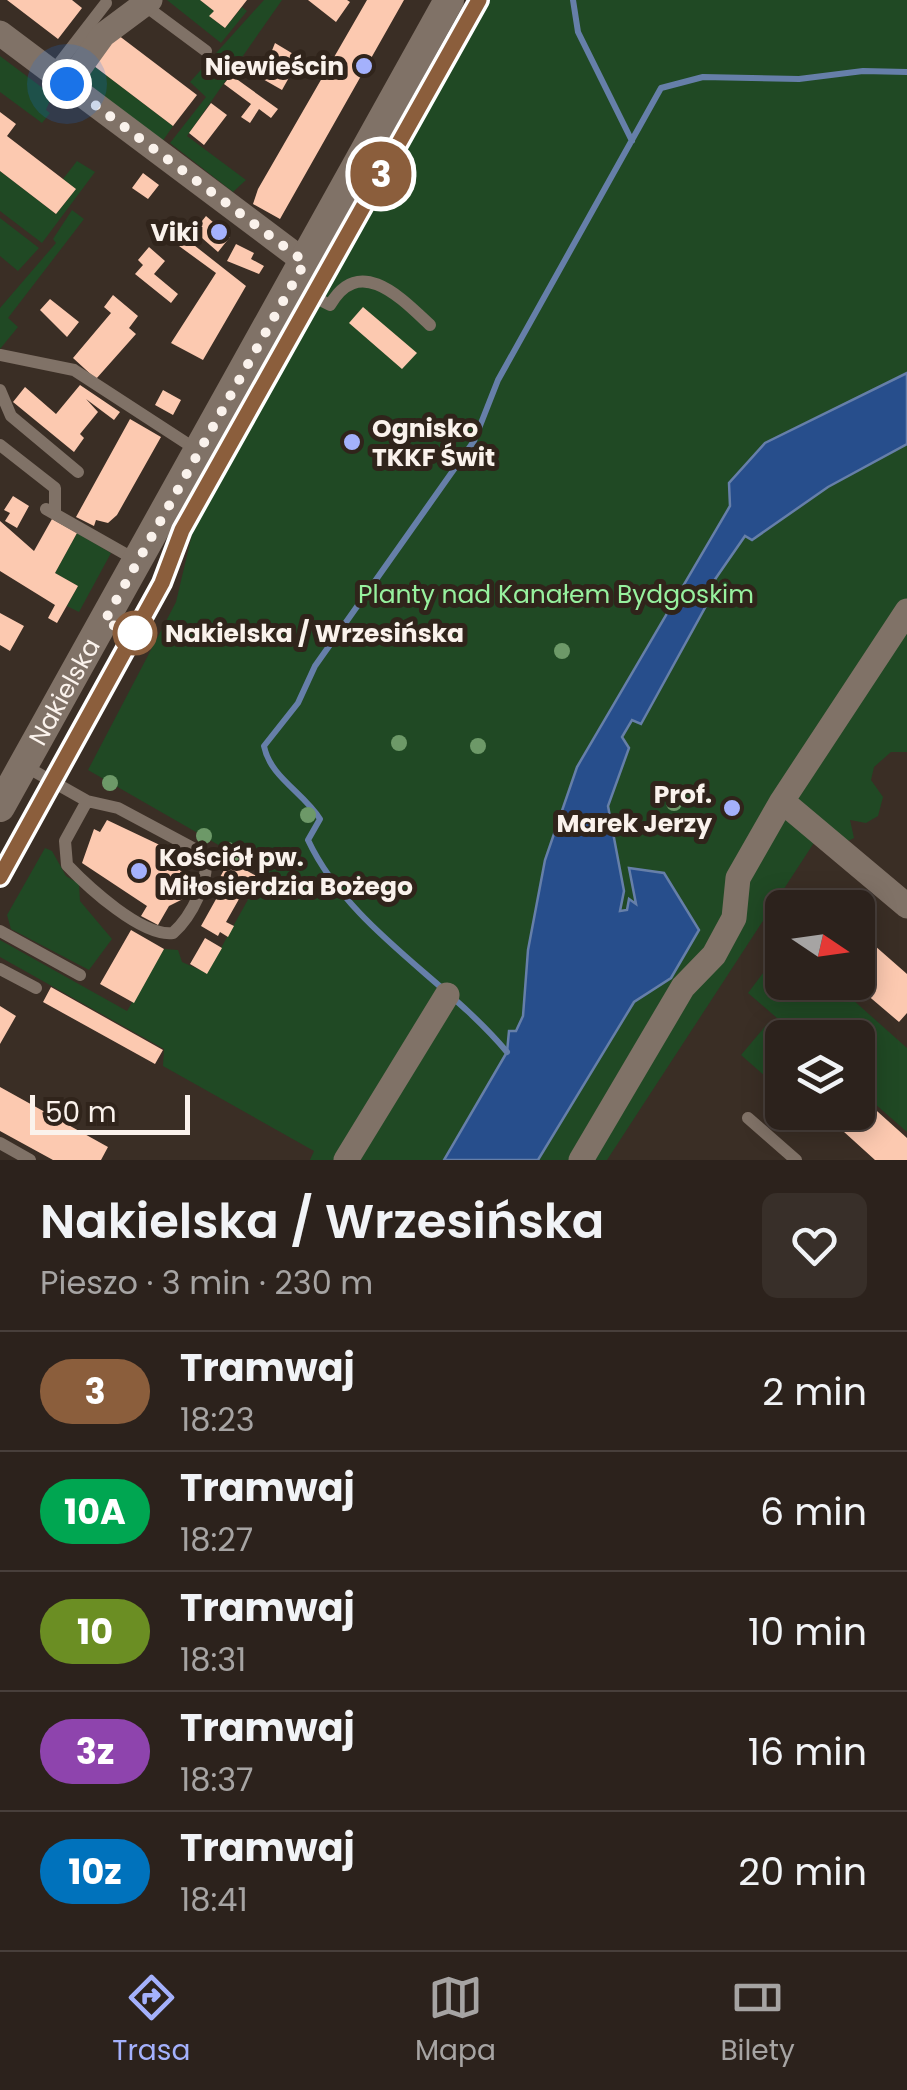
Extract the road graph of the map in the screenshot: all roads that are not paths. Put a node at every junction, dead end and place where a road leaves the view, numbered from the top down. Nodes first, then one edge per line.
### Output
1 (450, 0) edge
2 (147, 2) edge
3 (106, 3) dead end
4 (0, 33) edge
5 (206, 51) dead end
6 (60, 79) junction
7 (298, 274) junction
8 (430, 325) dead end
9 (0, 355) edge
10 (0, 390) edge
11 (0, 446) edge
12 (200, 451) junction
13 (78, 472) dead end
14 (138, 561) junction
15 (907, 611) edge
16 (25, 766) junction
17 (87, 801) junction
18 (782, 801) junction
19 (0, 807) edge
20 (907, 906) edge
21 (0, 932) edge
22 (0, 968) edge
23 (80, 975) dead end
24 (36, 988) dead end
25 (447, 994) dead end
26 (748, 1118) dead end
27 (0, 1143) edge
28 (30, 1160) edge
29 (346, 1160) edge
30 (580, 1160) edge
31 (796, 1160) edge

1 - 7 main road, Nakielska
2 - 5 lane
2 - 6 street
3 - 6 lane
4 - 6 street
6 - 7 street
7 - 8 lane
7 - 12 main road, Nakielska
9 - 12 lane
10 - 13 lane
11 - 14 lane
12 - 14 main road, Nakielska
14 - 16 main road, Nakielska
15 - 18 street
16 - 17 lane
16 - 19 main road, Nakielska
17 - 17 lane
18 - 20 street
18 - 30 street
21 - 23 lane
22 - 24 lane
25 - 29 street
26 - 31 lane
27 - 28 lane

